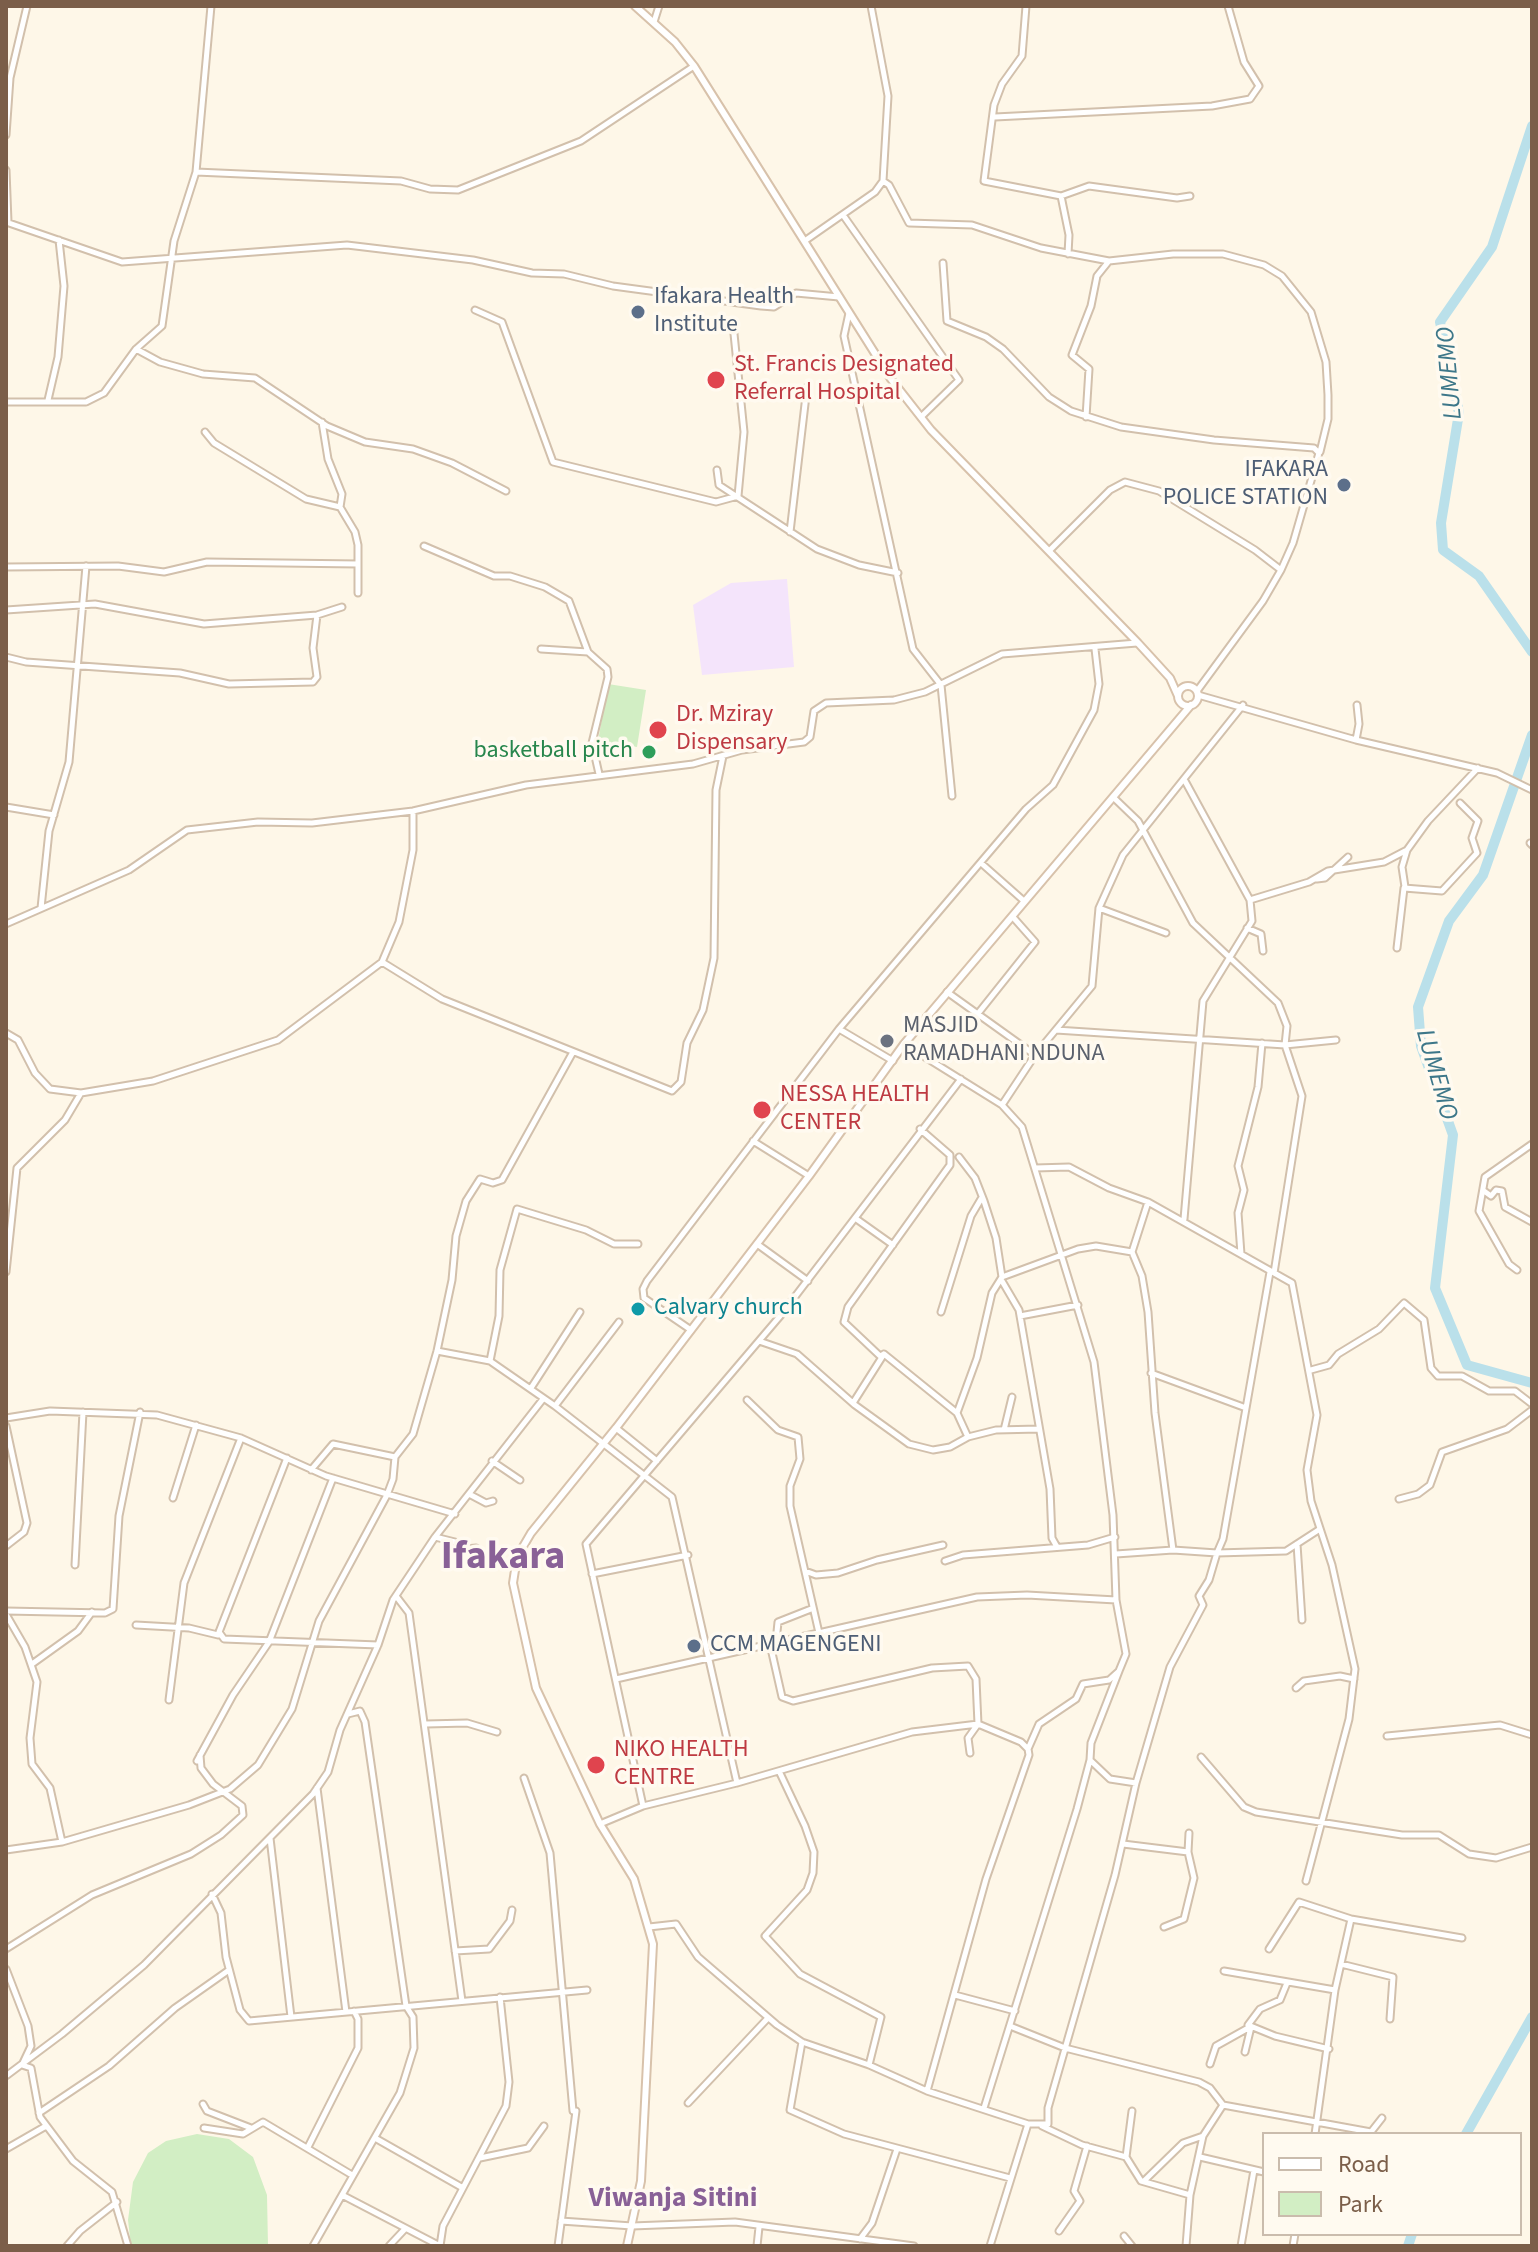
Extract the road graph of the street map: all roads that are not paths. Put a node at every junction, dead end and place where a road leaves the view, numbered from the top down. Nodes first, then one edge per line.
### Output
1 (27, 6) edge
2 (211, 6) edge
3 (635, 6) edge
4 (659, 6) edge
5 (871, 6) edge
6 (1026, 6) edge
7 (1228, 6) edge
8 (654, 22) junction
9 (694, 66) junction
10 (8, 78) edge
11 (995, 117) junction
12 (6, 135) edge
13 (6, 170) edge
14 (196, 172) junction
15 (883, 181) junction
16 (1061, 196) junction
17 (1190, 196) dead end
18 (843, 215) junction
19 (7, 222) edge
20 (59, 240) junction
21 (806, 240) junction
22 (1068, 254) junction
23 (172, 261) junction
24 (1109, 261) junction
25 (943, 263) dead end
26 (839, 297) junction
27 (475, 310) dead end
28 (849, 313) junction
29 (733, 324) dead end
30 (136, 349) junction
31 (807, 387) dead end
32 (48, 400) junction
33 (6, 402) edge
34 (921, 417) junction
35 (1086, 417) junction
36 (322, 422) junction
37 (205, 432) dead end
38 (1319, 453) junction
39 (717, 470) dead end
40 (506, 491) dead end
41 (738, 496) junction
42 (340, 507) junction
43 (790, 532) junction
44 (424, 546) dead end
45 (1050, 550) junction
46 (358, 564) junction
47 (86, 566) junction
48 (6, 567) edge
49 (1281, 570) junction
50 (898, 573) junction
51 (358, 593) dead end
52 (83, 605) junction
53 (342, 607) dead end
54 (6, 610) edge
55 (317, 615) junction
56 (1138, 643) junction
57 (541, 649) dead end
58 (1095, 649) junction
59 (588, 652) junction
60 (6, 657) edge
61 (79, 667) junction
62 (1170, 678) junction
63 (941, 685) junction
64 (1188, 686) junction
65 (1197, 693) junction
66 (1179, 698) junction
67 (1191, 705) junction
68 (1243, 705) junction
69 (1357, 705) dead end
70 (1178, 718) junction
71 (1356, 740) junction
72 (723, 756) junction
73 (1478, 768) junction
74 (599, 774) junction
75 (1185, 781) junction
76 (1532, 790) edge
77 (952, 796) dead end
78 (1112, 796) junction
79 (1460, 803) dead end
80 (6, 807) edge
81 (413, 811) junction
82 (54, 815) junction
83 (1142, 831) junction
84 (1407, 850) junction
85 (1348, 857) dead end
86 (981, 863) junction
87 (1333, 870) junction
88 (1406, 888) junction
89 (1250, 900) junction
90 (1024, 901) junction
91 (1099, 908) junction
92 (41, 909) junction
93 (1012, 916) junction
94 (6, 924) edge
95 (1247, 928) junction
96 (1166, 933) dead end
97 (1397, 948) dead end
98 (1263, 951) dead end
99 (1228, 958) junction
100 (382, 962) junction
101 (947, 992) junction
102 (976, 1016) junction
103 (839, 1029) junction
104 (1056, 1030) junction
105 (6, 1033) edge
106 (1200, 1040) junction
107 (1336, 1040) dead end
108 (1262, 1043) junction
109 (904, 1044) junction
110 (1285, 1045) junction
111 (573, 1052) junction
112 (1035, 1055) junction
113 (893, 1061) junction
114 (961, 1079) junction
115 (81, 1093) junction
116 (1002, 1105) junction
117 (920, 1129) junction
118 (753, 1141) junction
119 (1532, 1144) edge
120 (959, 1157) dead end
121 (1035, 1168) junction
122 (809, 1176) junction
123 (1484, 1191) junction
124 (981, 1199) junction
125 (1148, 1202) junction
126 (855, 1218) junction
127 (1184, 1219) junction
128 (1532, 1222) edge
129 (638, 1244) dead end
130 (757, 1244) junction
131 (893, 1245) junction
132 (1132, 1252) junction
133 (1062, 1254) junction
134 (1241, 1254) junction
135 (1517, 1270) dead end
136 (6, 1272) edge
137 (1272, 1272) junction
138 (1002, 1279) junction
139 (808, 1281) junction
140 (1078, 1305) junction
141 (580, 1312) dead end
142 (941, 1312) dead end
143 (1020, 1316) junction
144 (619, 1322) dead end
145 (691, 1330) junction
146 (759, 1341) junction
147 (437, 1351) junction
148 (884, 1354) junction
149 (490, 1361) junction
150 (1311, 1370) junction
151 (1151, 1373) junction
152 (531, 1388) junction
153 (1012, 1397) dead end
154 (543, 1399) junction
155 (747, 1400) dead end
156 (853, 1403) junction
157 (555, 1406) junction
158 (1532, 1407) edge
159 (1246, 1408) junction
160 (83, 1412) junction
161 (140, 1412) junction
162 (957, 1413) junction
163 (6, 1418) edge
164 (196, 1425) junction
165 (6, 1426) edge
166 (616, 1428) junction
167 (1039, 1429) junction
168 (1004, 1430) junction
169 (968, 1437) junction
170 (241, 1438) junction
171 (602, 1444) junction
172 (395, 1457) junction
173 (287, 1458) junction
174 (492, 1461) junction
175 (657, 1461) junction
176 (311, 1470) junction
177 (644, 1474) junction
178 (333, 1478) junction
179 (520, 1480) dead end
180 (469, 1494) junction
181 (387, 1495) junction
182 (173, 1498) dead end
183 (1399, 1499) dead end
184 (493, 1501) dead end
185 (455, 1514) junction
186 (1320, 1529) junction
187 (435, 1537) junction
188 (1115, 1537) junction
189 (1297, 1544) junction
190 (943, 1545) dead end
191 (6, 1546) edge
192 (1057, 1547) junction
193 (1173, 1550) junction
194 (1217, 1553) junction
195 (1116, 1554) junction
196 (688, 1555) junction
197 (494, 1561) dead end
198 (945, 1561) dead end
199 (75, 1565) dead end
200 (805, 1571) junction
201 (592, 1574) junction
202 (396, 1596) junction
203 (1116, 1600) junction
204 (811, 1609) junction
205 (92, 1612) junction
206 (6, 1615) edge
207 (1302, 1620) dead end
208 (136, 1625) dead end
209 (180, 1628) junction
210 (219, 1632) junction
211 (819, 1633) junction
212 (269, 1642) junction
213 (773, 1643) junction
214 (313, 1644) junction
215 (378, 1645) junction
216 (710, 1658) junction
217 (32, 1664) junction
218 (1119, 1671) junction
219 (616, 1679) junction
220 (1354, 1679) junction
221 (1296, 1688) dead end
222 (169, 1700) dead end
223 (347, 1714) junction
224 (426, 1724) junction
225 (978, 1724) junction
226 (497, 1732) dead end
227 (1532, 1735) edge
228 (1387, 1736) dead end
229 (1028, 1749) junction
230 (970, 1753) dead end
231 (1201, 1757) dead end
232 (1090, 1760) junction
233 (779, 1771) junction
234 (524, 1778) dead end
235 (737, 1783) junction
236 (1136, 1783) junction
237 (317, 1787) junction
238 (222, 1792) junction
239 (643, 1806) junction
240 (1320, 1822) junction
241 (600, 1824) junction
242 (1189, 1833) dead end
243 (270, 1837) junction
244 (62, 1842) junction
245 (1123, 1844) junction
246 (1532, 1847) edge
247 (6, 1850) edge
248 (1188, 1852) junction
249 (1306, 1881) dead end
250 (212, 1894) junction
251 (512, 1910) dead end
252 (1351, 1919) junction
253 (649, 1927) junction
254 (1164, 1927) dead end
255 (1462, 1938) dead end
256 (6, 1949) edge
257 (1269, 1949) dead end
258 (455, 1951) junction
259 (1341, 1964) junction
260 (6, 1969) edge
261 (229, 1970) junction
262 (1224, 1971) dead end
263 (1287, 1983) junction
264 (587, 1990) dead end
265 (1335, 1990) junction
266 (564, 1992) junction
267 (955, 1995) junction
268 (500, 1997) junction
269 (462, 2001) junction
270 (406, 2006) junction
271 (354, 2011) junction
272 (1015, 2011) junction
273 (346, 2012) junction
274 (291, 2017) junction
275 (768, 2018) junction
276 (1390, 2019) dead end
277 (1010, 2026) junction
278 (1251, 2026) junction
279 (802, 2042) junction
280 (1065, 2048) junction
281 (1329, 2049) junction
282 (1245, 2052) dead end
283 (1210, 2064) dead end
284 (22, 2065) junction
285 (869, 2065) junction
286 (6, 2076) edge
287 (927, 2091) junction
288 (688, 2103) dead end
289 (203, 2104) dead end
290 (1223, 2105) junction
291 (984, 2108) junction
292 (1132, 2111) dead end
293 (39, 2113) junction
294 (1382, 2118) dead end
295 (1317, 2121) junction
296 (1028, 2124) junction
297 (46, 2126) junction
298 (544, 2126) dead end
299 (1042, 2126) junction
300 (204, 2128) dead end
301 (251, 2128) junction
302 (1315, 2132) edge
303 (1203, 2136) junction
304 (375, 2138) junction
305 (1087, 2146) junction
306 (308, 2147) junction
307 (6, 2149) edge
308 (897, 2149) junction
309 (1126, 2157) junction
310 (1200, 2157) junction
311 (479, 2158) junction
312 (1254, 2170) junction
313 (1262, 2172) edge
314 (352, 2175) junction
315 (1010, 2178) junction
316 (1143, 2182) junction
317 (463, 2188) junction
318 (342, 2195) junction
319 (1190, 2195) junction
320 (117, 2202) junction
321 (561, 2221) junction
322 (632, 2226) junction
323 (759, 2227) junction
324 (404, 2230) junction
325 (1059, 2231) dead end
326 (1124, 2236) dead end
327 (860, 2239) junction
328 (67, 2246) edge
329 (128, 2246) edge
330 (313, 2246) edge
331 (389, 2246) edge
332 (440, 2246) edge
333 (558, 2246) edge
334 (627, 2246) edge
335 (757, 2246) edge
336 (914, 2246) edge
337 (990, 2246) edge
338 (1132, 2246) edge
339 (1186, 2246) edge
340 (1241, 2246) edge

1 - 10 street
2 - 14 street
3 - 8 main road
4 - 8 street
5 - 15 street
6 - 11 street
7 - 11 street
8 - 9 main road
9 - 14 street
9 - 21 main road
10 - 12 street
11 - 16 street
13 - 19 street
14 - 23 street
15 - 18 street
15 - 22 street
16 - 17 street
16 - 22 street
18 - 21 street
18 - 34 street
19 - 20 street
20 - 23 street
20 - 32 street
21 - 26 main road
22 - 24 street
23 - 26 street
23 - 30 street
24 - 35 street
24 - 38 street
25 - 35 street
26 - 28 main road
27 - 41 street
28 - 34 main road
28 - 50 street
29 - 41 street
30 - 32 street
30 - 36 street
31 - 43 street
32 - 33 street
34 - 45 main road
35 - 38 street
36 - 40 street
36 - 42 street
37 - 42 street
38 - 49 street
39 - 41 street
41 - 43 street
42 - 46 street
43 - 50 street
44 - 59 street
45 - 49 street
45 - 56 main road
46 - 47 street
46 - 51 street
47 - 48 street
47 - 52 street
49 - 65 street
50 - 63 street
52 - 54 street
52 - 55 street
52 - 61 street
53 - 55 street
55 - 61 street
56 - 58 street
56 - 62 main road
57 - 59 street
58 - 63 street
58 - 86 street
59 - 74 street
60 - 61 street
61 - 82 street
62 - 64 main road
62 - 66 main road
63 - 72 street
63 - 77 street
64 - 65 main road
64 - 66 main road
65 - 67 main road
65 - 68 street
66 - 67 main road
66 - 70 main road
67 - 70 main road
68 - 71 street
68 - 75 street
69 - 71 street
70 - 78 main road
71 - 73 street
72 - 74 street
72 - 111 street
73 - 76 street
73 - 84 street
74 - 81 street
75 - 83 street
75 - 89 street
78 - 83 street
78 - 90 main road
79 - 88 street
80 - 82 street
81 - 92 street
81 - 100 street
82 - 92 street
83 - 91 street
83 - 99 street
84 - 87 street
84 - 88 street
85 - 87 street
86 - 90 street
86 - 103 street
87 - 89 street
88 - 97 street
89 - 95 street
90 - 93 main road
91 - 96 street
91 - 104 street
92 - 94 street
93 - 101 main road
93 - 102 street
95 - 98 street
95 - 99 street
99 - 106 street
99 - 110 street
100 - 111 street
100 - 115 street
101 - 102 street
101 - 109 main road
102 - 112 street
103 - 113 street
103 - 118 street
104 - 106 street
104 - 112 street
105 - 115 street
106 - 108 street
106 - 127 street
107 - 110 street
108 - 110 street
108 - 134 street
109 - 113 main road
109 - 114 street
110 - 137 street
111 - 147 street
112 - 116 street
113 - 122 main road
114 - 116 street
114 - 117 street
115 - 136 street
116 - 121 street
117 - 126 street
117 - 131 street
118 - 122 street
118 - 145 street
119 - 123 street
120 - 124 street
121 - 125 street
121 - 133 street
122 - 130 main road
123 - 128 street
123 - 135 street
124 - 138 street
124 - 142 street
125 - 127 street
125 - 132 street
126 - 131 street
126 - 139 street
127 - 134 street
129 - 149 street
130 - 139 street
130 - 145 main road
131 - 148 street
132 - 133 street
132 - 151 street
133 - 138 street
133 - 140 street
134 - 137 street
137 - 150 street
137 - 159 street
138 - 143 street
138 - 162 street
139 - 146 street
140 - 143 street
140 - 188 street
141 - 152 street
143 - 167 street
144 - 157 street
145 - 166 main road
146 - 156 street
146 - 175 street
147 - 149 street
147 - 172 street
148 - 156 street
148 - 162 street
149 - 152 street
150 - 158 street
150 - 186 street
151 - 159 street
151 - 193 street
152 - 154 street
153 - 168 street
154 - 157 street
154 - 174 street
155 - 200 street
156 - 169 street
157 - 171 street
158 - 183 street
159 - 194 street
160 - 161 street
160 - 163 street
160 - 199 street
161 - 164 street
161 - 205 street
162 - 169 street
164 - 170 street
164 - 182 street
165 - 191 street
166 - 171 main road
166 - 175 street
167 - 168 street
167 - 192 street
168 - 169 street
170 - 173 street
170 - 209 street
171 - 177 street
171 - 241 main road
172 - 176 street
172 - 181 street
173 - 176 street
173 - 210 street
174 - 179 street
174 - 180 street
175 - 177 street
176 - 178 street
177 - 196 street
177 - 201 street
178 - 181 street
178 - 212 street
180 - 184 street
180 - 185 street
181 - 185 street
181 - 214 street
185 - 187 street
186 - 189 street
186 - 220 street
187 - 197 street
187 - 202 street
188 - 192 street
188 - 195 street
189 - 194 street
189 - 207 street
190 - 200 street
192 - 198 street
193 - 194 street
193 - 195 street
194 - 236 street
195 - 203 street
196 - 201 street
196 - 216 street
200 - 204 street
201 - 219 street
202 - 215 street
202 - 224 street
203 - 211 street
203 - 218 street
204 - 211 street
204 - 213 street
205 - 206 street
205 - 217 street
206 - 217 street
208 - 209 street
209 - 210 street
209 - 222 street
210 - 212 street
211 - 213 street
212 - 214 street
212 - 238 street
213 - 216 street
213 - 225 street
214 - 215 street
214 - 238 street
215 - 223 street
216 - 219 street
216 - 235 street
217 - 244 street
218 - 229 street
218 - 232 street
219 - 239 street
220 - 221 street
220 - 240 street
223 - 237 street
223 - 270 street
224 - 226 street
224 - 258 street
225 - 229 street
225 - 230 street
225 - 233 street
227 - 228 street
229 - 267 street
231 - 240 street
232 - 236 street
232 - 272 street
233 - 235 street
233 - 285 street
234 - 266 street
235 - 239 street
236 - 245 street
237 - 243 street
237 - 273 street
238 - 244 street
238 - 256 street
239 - 241 street
240 - 246 street
240 - 249 street
241 - 253 main road
242 - 248 street
243 - 250 street
243 - 274 street
244 - 247 street
245 - 248 street
245 - 280 street
248 - 254 street
250 - 261 street
250 - 284 street
251 - 258 street
252 - 255 street
252 - 257 street
252 - 259 street
253 - 275 street
253 - 322 main road
258 - 269 street
259 - 265 street
259 - 276 street
260 - 284 street
261 - 274 street
261 - 293 street
262 - 263 street
263 - 265 street
263 - 278 street
264 - 266 street
265 - 281 street
266 - 268 street
266 - 321 street
267 - 272 street
267 - 287 street
268 - 269 street
268 - 311 street
269 - 270 street
270 - 271 street
270 - 304 street
271 - 273 street
271 - 306 street
272 - 277 street
273 - 274 street
275 - 279 street
275 - 288 street
277 - 280 street
277 - 291 street
278 - 281 street
278 - 282 street
278 - 283 street
279 - 285 street
279 - 308 street
280 - 290 street
280 - 299 street
281 - 295 street
284 - 286 street
284 - 293 street
285 - 287 street
287 - 291 street
289 - 301 street
290 - 295 street
290 - 303 street
291 - 296 street
292 - 309 street
293 - 297 street
294 - 295 street
295 - 302 street
296 - 299 street
296 - 315 street
297 - 307 street
297 - 320 street
298 - 311 street
299 - 305 street
300 - 301 street
301 - 306 street
303 - 310 street
303 - 316 street
304 - 314 street
304 - 317 street
305 - 309 street
305 - 325 street
306 - 314 street
308 - 315 street
308 - 327 street
309 - 316 street
310 - 312 street
310 - 319 street
311 - 317 street
312 - 313 street
312 - 340 street
314 - 318 street
315 - 337 street
316 - 319 street
317 - 332 street
318 - 324 street
318 - 330 street
319 - 339 street
320 - 328 street
320 - 329 street
321 - 322 street
321 - 333 street
322 - 323 street
322 - 334 main road
323 - 327 street
323 - 335 street
324 - 331 street
324 - 332 street
326 - 338 street
327 - 336 street

